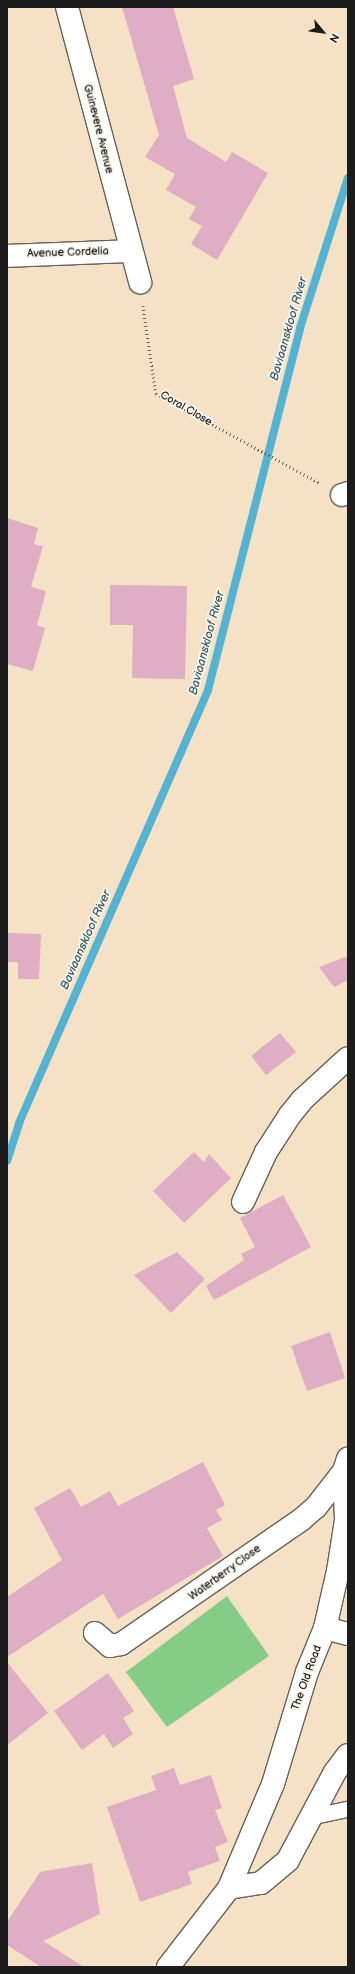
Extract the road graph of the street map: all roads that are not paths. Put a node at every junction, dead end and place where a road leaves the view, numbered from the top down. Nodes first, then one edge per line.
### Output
1 (67, 7) edge
2 (130, 251) junction
3 (7, 256) edge
4 (140, 282) road end
5 (348, 1058) edge
6 (243, 1202) dead end
7 (346, 1465) edge
8 (325, 1628) junction
9 (95, 1633) dead end
10 (348, 1634) edge
11 (348, 1755) edge
12 (348, 1809) edge
13 (309, 1818) junction
14 (229, 1888) junction
15 (168, 1967) edge

1 - 2 street, Guinevere Avenue
2 - 3 street, Avenue Cordelia
2 - 4 street
5 - 6 street
7 - 8 street, The Old Road
7 - 9 street, Waterberry Close
8 - 10 street
8 - 14 street, The Old Road
11 - 13 street
12 - 13 lane
13 - 14 street
14 - 15 street, The Old Road

